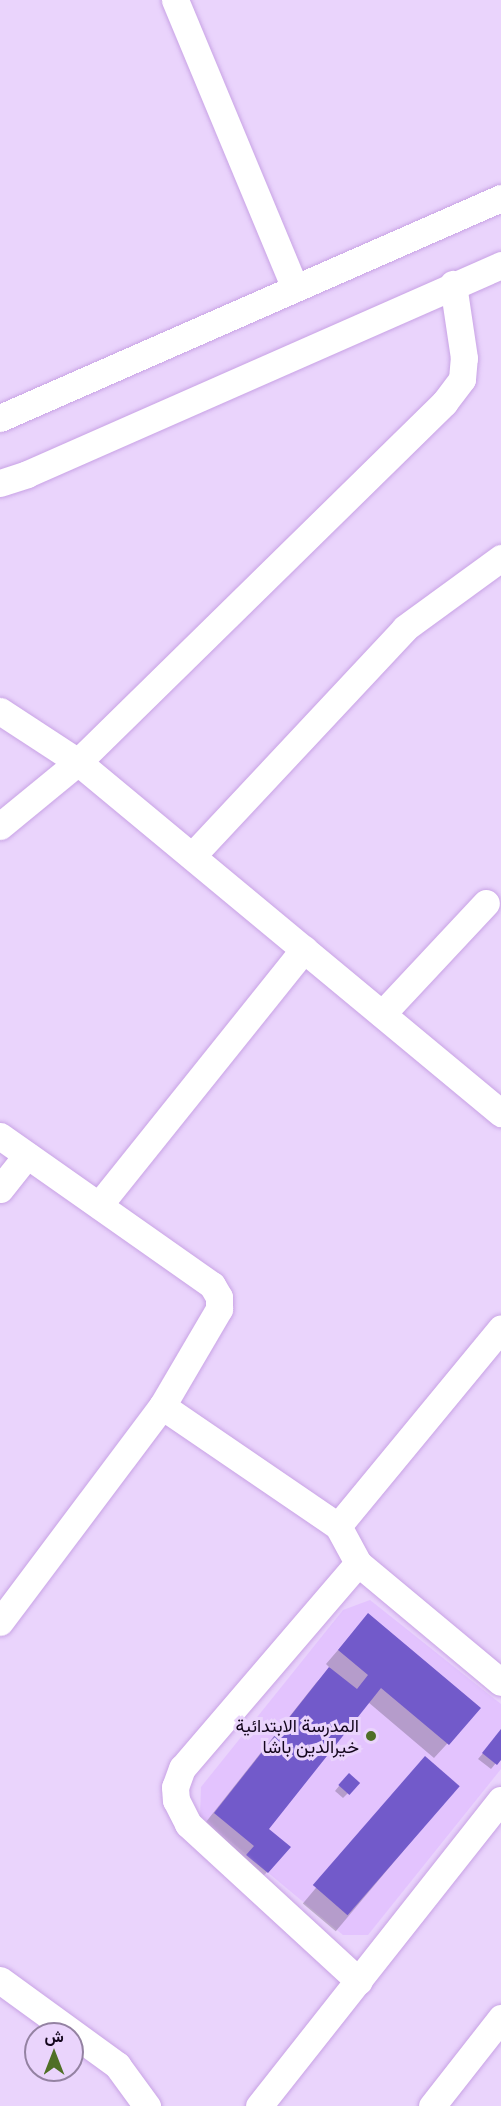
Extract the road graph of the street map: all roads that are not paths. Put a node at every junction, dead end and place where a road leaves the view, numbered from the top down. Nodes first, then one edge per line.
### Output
1 (175, 0) edge
2 (501, 198) edge
3 (501, 265) edge
4 (453, 284) junction
5 (295, 288) junction
6 (0, 418) edge
7 (0, 483) edge
8 (501, 558) edge
9 (0, 711) edge
10 (78, 762) junction
11 (0, 826) edge
12 (192, 856) junction
13 (486, 903) dead end
14 (304, 949) junction
15 (382, 1014) junction
16 (501, 1113) edge
17 (0, 1136) edge
18 (27, 1155) junction
19 (0, 1189) edge
20 (99, 1205) junction
21 (501, 1328) edge
22 (162, 1406) junction
23 (338, 1526) junction
24 (358, 1563) junction
25 (0, 1622) edge
26 (501, 1682) edge
27 (501, 1800) edge
28 (0, 1980) edge
29 (359, 1981) junction
30 (501, 2019) edge
31 (147, 2106) edge
32 (259, 2106) edge
33 (432, 2106) edge

1 - 5 street
2 - 5 street
3 - 4 street
4 - 7 street
4 - 10 street
5 - 6 street
8 - 12 street
9 - 10 street
10 - 11 street
10 - 12 street
12 - 14 street
13 - 15 street
14 - 15 street
14 - 20 street
15 - 16 street
17 - 18 street
18 - 19 street
18 - 20 street
20 - 22 street
21 - 23 street
22 - 23 street
22 - 25 street
23 - 24 street
24 - 26 street
24 - 29 street
27 - 29 street
28 - 31 street
29 - 32 street
30 - 33 street

